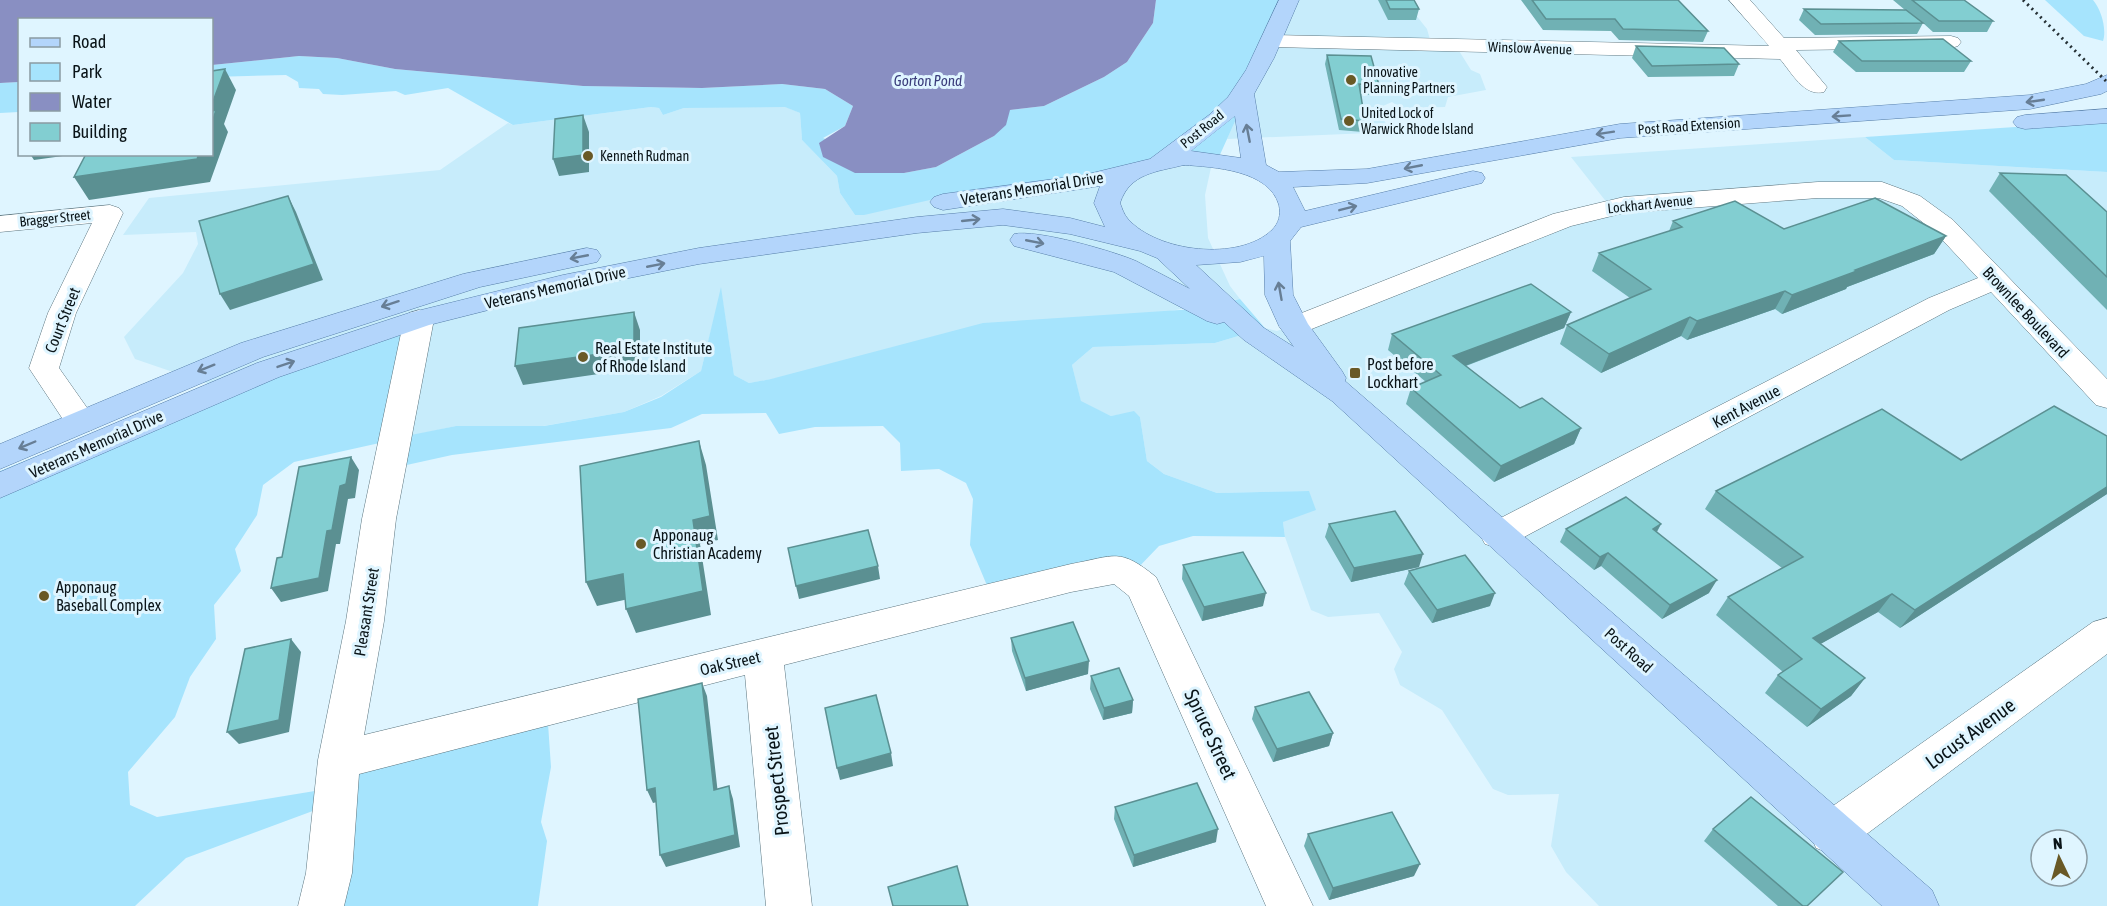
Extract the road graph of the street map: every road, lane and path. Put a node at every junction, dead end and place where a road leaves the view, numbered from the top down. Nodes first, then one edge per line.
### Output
1 (1289, 0) edge
2 (1739, 0) edge
3 (1273, 41) junction
4 (1951, 42) edge
5 (1783, 48) junction
6 (2100, 86) edge
7 (1816, 87) dead end
8 (1243, 94) junction
9 (2107, 116) edge
10 (1160, 161) junction
11 (1132, 171) junction
12 (1263, 175) junction
13 (110, 213) joint
14 (0, 224) edge
15 (1944, 226) joint
16 (1284, 231) junction
17 (809, 242) junction
18 (1138, 243) junction
19 (1167, 253) junction
20 (1996, 280) junction
21 (419, 319) junction
22 (1294, 326) junction
23 (1254, 334) junction
24 (1343, 394) junction
25 (2107, 398) edge
26 (81, 422) junction
27 (0, 457) edge
28 (0, 486) edge
29 (1498, 536) junction
30 (1121, 569) joint
31 (2107, 633) edge
32 (764, 655) junction
33 (339, 760) junction
34 (1832, 833) junction
35 (321, 906) edge
36 (789, 906) edge
37 (1290, 906) edge
38 (1916, 906) edge

1 - 3 main road, Post Road
2 - 5 street
3 - 5 street, Winslow Avenue
3 - 8 main road, Post Road
4 - 5 street, Winslow Avenue
5 - 7 street
6 -> 12 main road, Post Road Extension
8 - 10 main road, Post Road
12 -> 8 main road, Post Road
16 -> 9 main road, Post Road Extension
10 - 11 main road, Post Road
10 - 12 main road, Post Road
11 - 18 main road, Post Road
11 -> 26 main road, Veterans Memorial Drive
12 - 16 main road
13 - 14 street, Bragger Street
13 - 26 street, Court Street
15 - 20 street, Brownlee Boulevard
15 - 22 street, Lockhart Avenue
16 - 19 main road, Post Road
22 -> 16 main road
17 -> 18 main road, Veterans Memorial Drive
21 -> 17 main road, Veterans Memorial Drive
17 -> 23 main road
18 - 19 main road, Post Road
19 - 23 main road
20 - 25 street, Brownlee Boulevard
20 - 29 street, Kent Avenue
28 -> 21 main road, Veterans Memorial Drive
21 - 33 street, Pleasant Street
22 - 24 main road
23 - 24 main road
24 - 29 main road, Post Road
26 -> 27 main road, Veterans Memorial Drive
29 - 34 main road, Post Road
30 - 32 street, Oak Street
30 - 37 street, Spruce Street
31 - 34 street, Locust Avenue
32 - 33 street, Oak Street
32 - 36 street, Prospect Street
33 - 35 street, Pleasant Street
34 - 38 main road, Post Road

